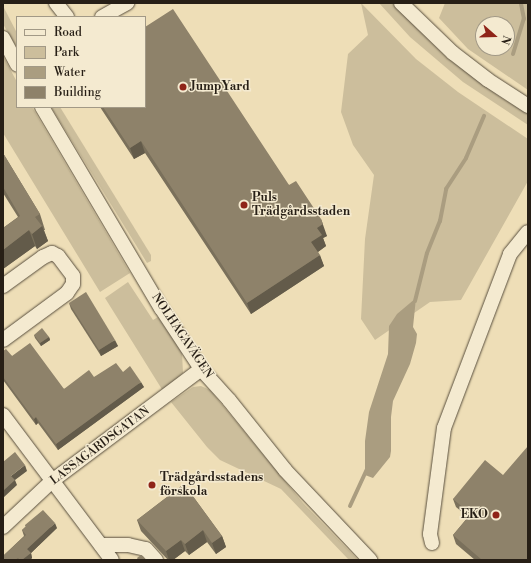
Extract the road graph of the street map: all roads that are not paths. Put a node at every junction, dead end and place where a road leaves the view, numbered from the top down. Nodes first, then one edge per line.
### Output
1 (56, 3) edge
2 (127, 3) edge
3 (401, 3) edge
4 (66, 16) edge
5 (104, 16) edge
6 (3, 38) edge
7 (16, 62) edge
8 (528, 106) edge
9 (43, 108) edge
10 (528, 232) edge
11 (3, 286) edge
12 (3, 340) edge
13 (201, 369) junction
14 (3, 415) edge
15 (52, 481) junction
16 (3, 527) edge
17 (432, 543) dead end
18 (101, 545) junction
19 (112, 560) edge
20 (156, 560) edge
21 (370, 560) edge

1 - 4 street
2 - 5 street
3 - 8 street
6 - 7 street
9 - 13 street, NOLHAGAVÄGEN
10 - 17 street
11 - 12 street
13 - 15 street, LASSAGÅRDSGATAN
13 - 21 street, NOLHAGAVÄGEN
14 - 15 street
15 - 16 street, LASSAGÅRDSGATAN
15 - 18 street
18 - 19 street
18 - 20 street

